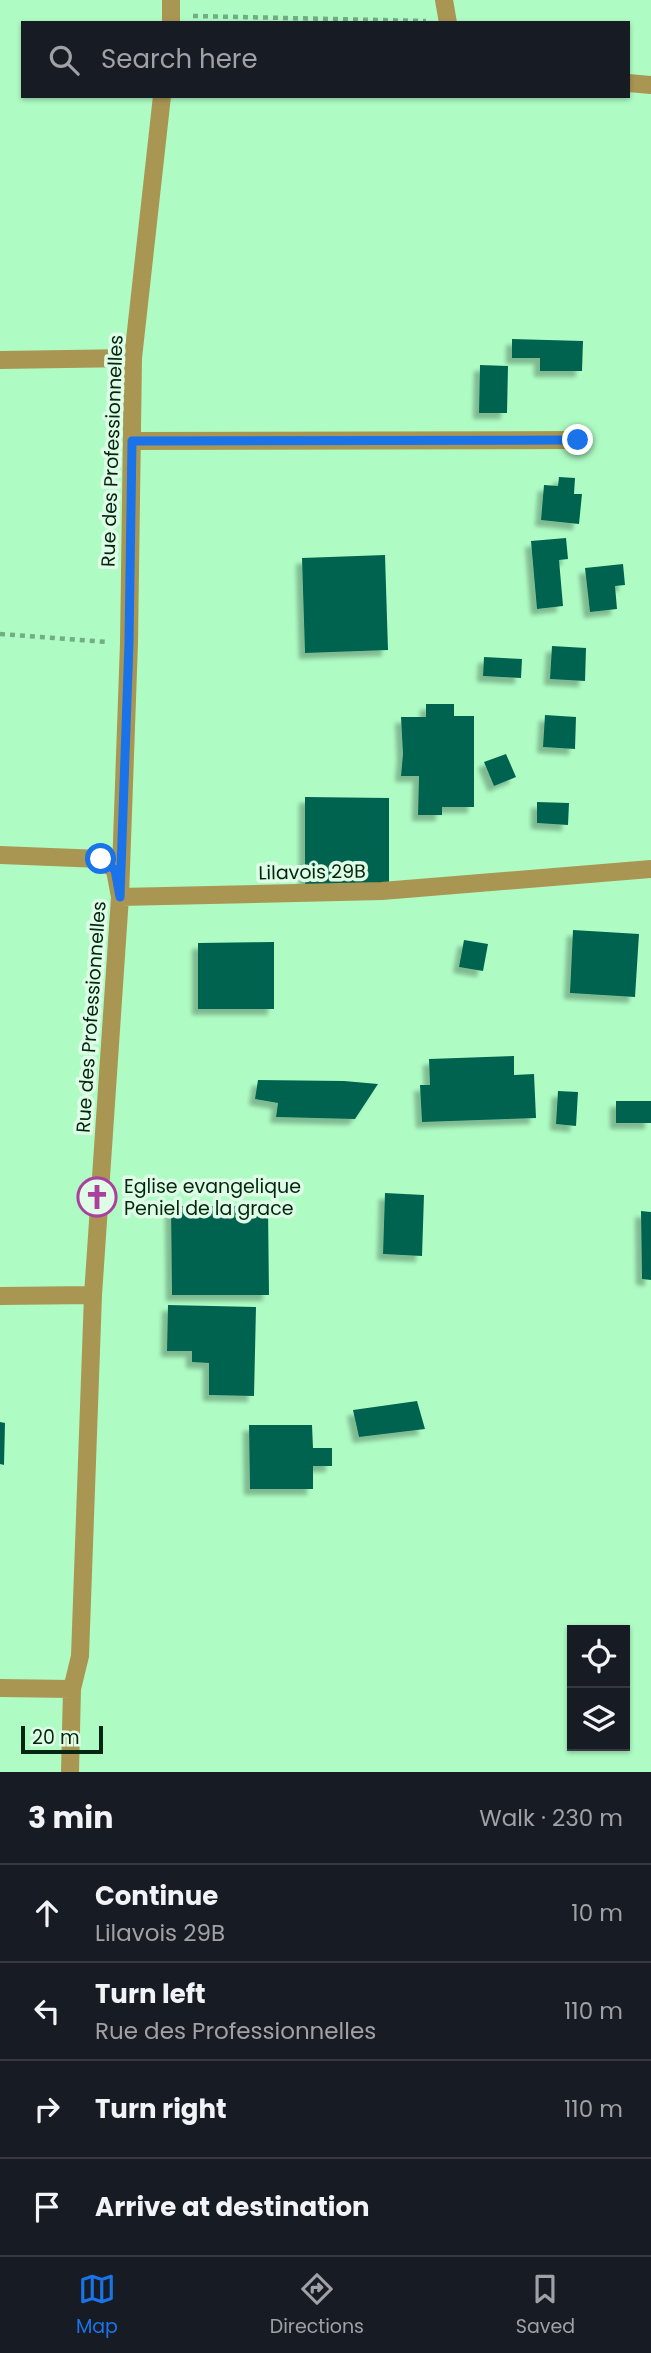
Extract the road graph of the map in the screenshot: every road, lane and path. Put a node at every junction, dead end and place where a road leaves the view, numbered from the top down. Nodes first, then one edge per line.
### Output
1 (444, 0) edge
2 (171, 13) edge
3 (417, 21) edge
4 (448, 21) edge
5 (630, 83) edge
6 (651, 85) edge
7 (162, 98) edge
8 (133, 358) junction
9 (0, 360) edge
10 (578, 440) dead end
11 (132, 441) junction
12 (0, 634) edge
13 (129, 643) junction
14 (0, 855) edge
15 (651, 869) edge
16 (120, 897) junction
17 (93, 1295) junction
18 (0, 1296) edge
19 (0, 1688) edge
20 (72, 1689) junction
21 (70, 1772) edge

1 - 4 street
2 - 3 path
5 - 6 street
7 - 8 street, Rue des Professionnelles
8 - 9 street
8 - 11 street, Rue des Professionnelles
10 - 11 street
11 - 13 street, Rue des Professionnelles
12 - 13 path
13 - 16 street, Rue des Professionnelles
14 - 16 street
15 - 16 street, Lilavois 29B
16 - 17 street, Rue des Professionnelles
17 - 18 street
17 - 20 street, Rue des Professionnelles
19 - 20 street
20 - 21 street, Rue des Professionnelles

